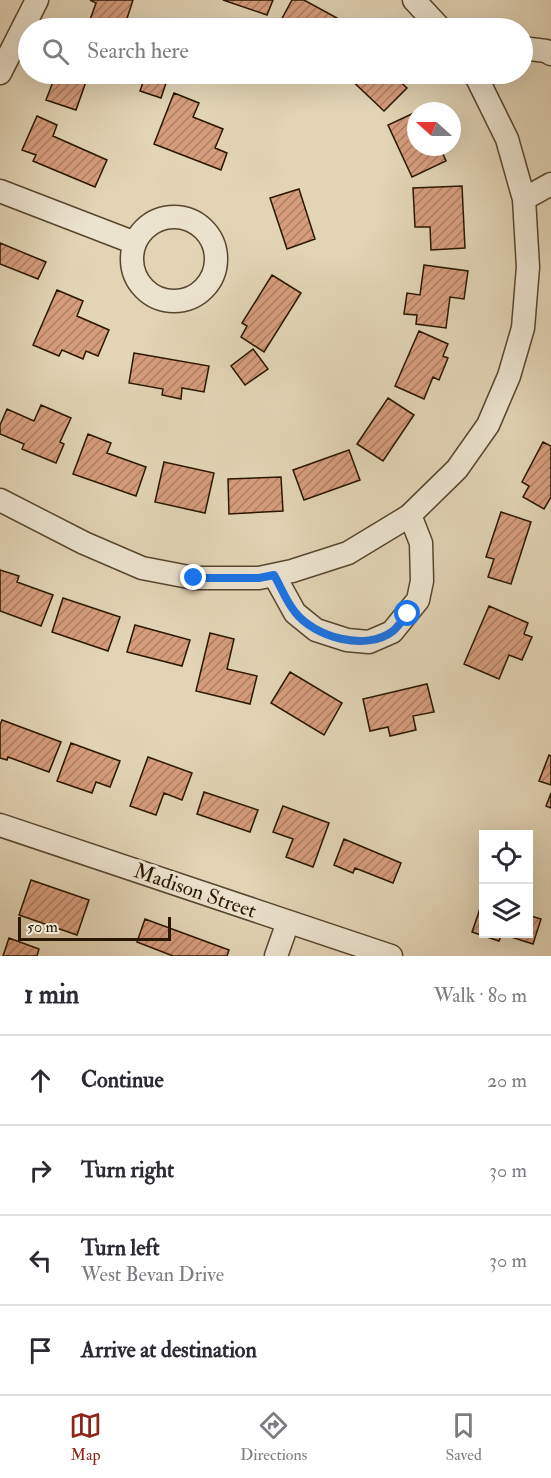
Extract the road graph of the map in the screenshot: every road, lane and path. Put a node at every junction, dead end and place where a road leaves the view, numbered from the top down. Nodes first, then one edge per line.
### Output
1 (37, 0) edge
2 (414, 0) edge
3 (28, 18) edge
4 (431, 18) edge
5 (18, 37) edge
6 (533, 49) edge
7 (551, 54) edge
8 (0, 73) edge
9 (480, 84) edge
10 (551, 184) edge
11 (0, 191) edge
12 (524, 200) junction
13 (135, 243) dead end
14 (0, 500) edge
15 (410, 514) junction
16 (274, 575) junction
17 (0, 825) edge
18 (288, 922) junction
19 (276, 956) edge
20 (391, 956) edge

1 - 3 street
2 - 4 street
5 - 8 street
6 - 7 street
9 - 12 street
10 - 12 street
11 - 13 street
12 - 15 street
14 - 16 street
15 - 16 street
15 - 16 street
17 - 18 street, Madison Street
18 - 19 street
18 - 20 street, Madison Street

